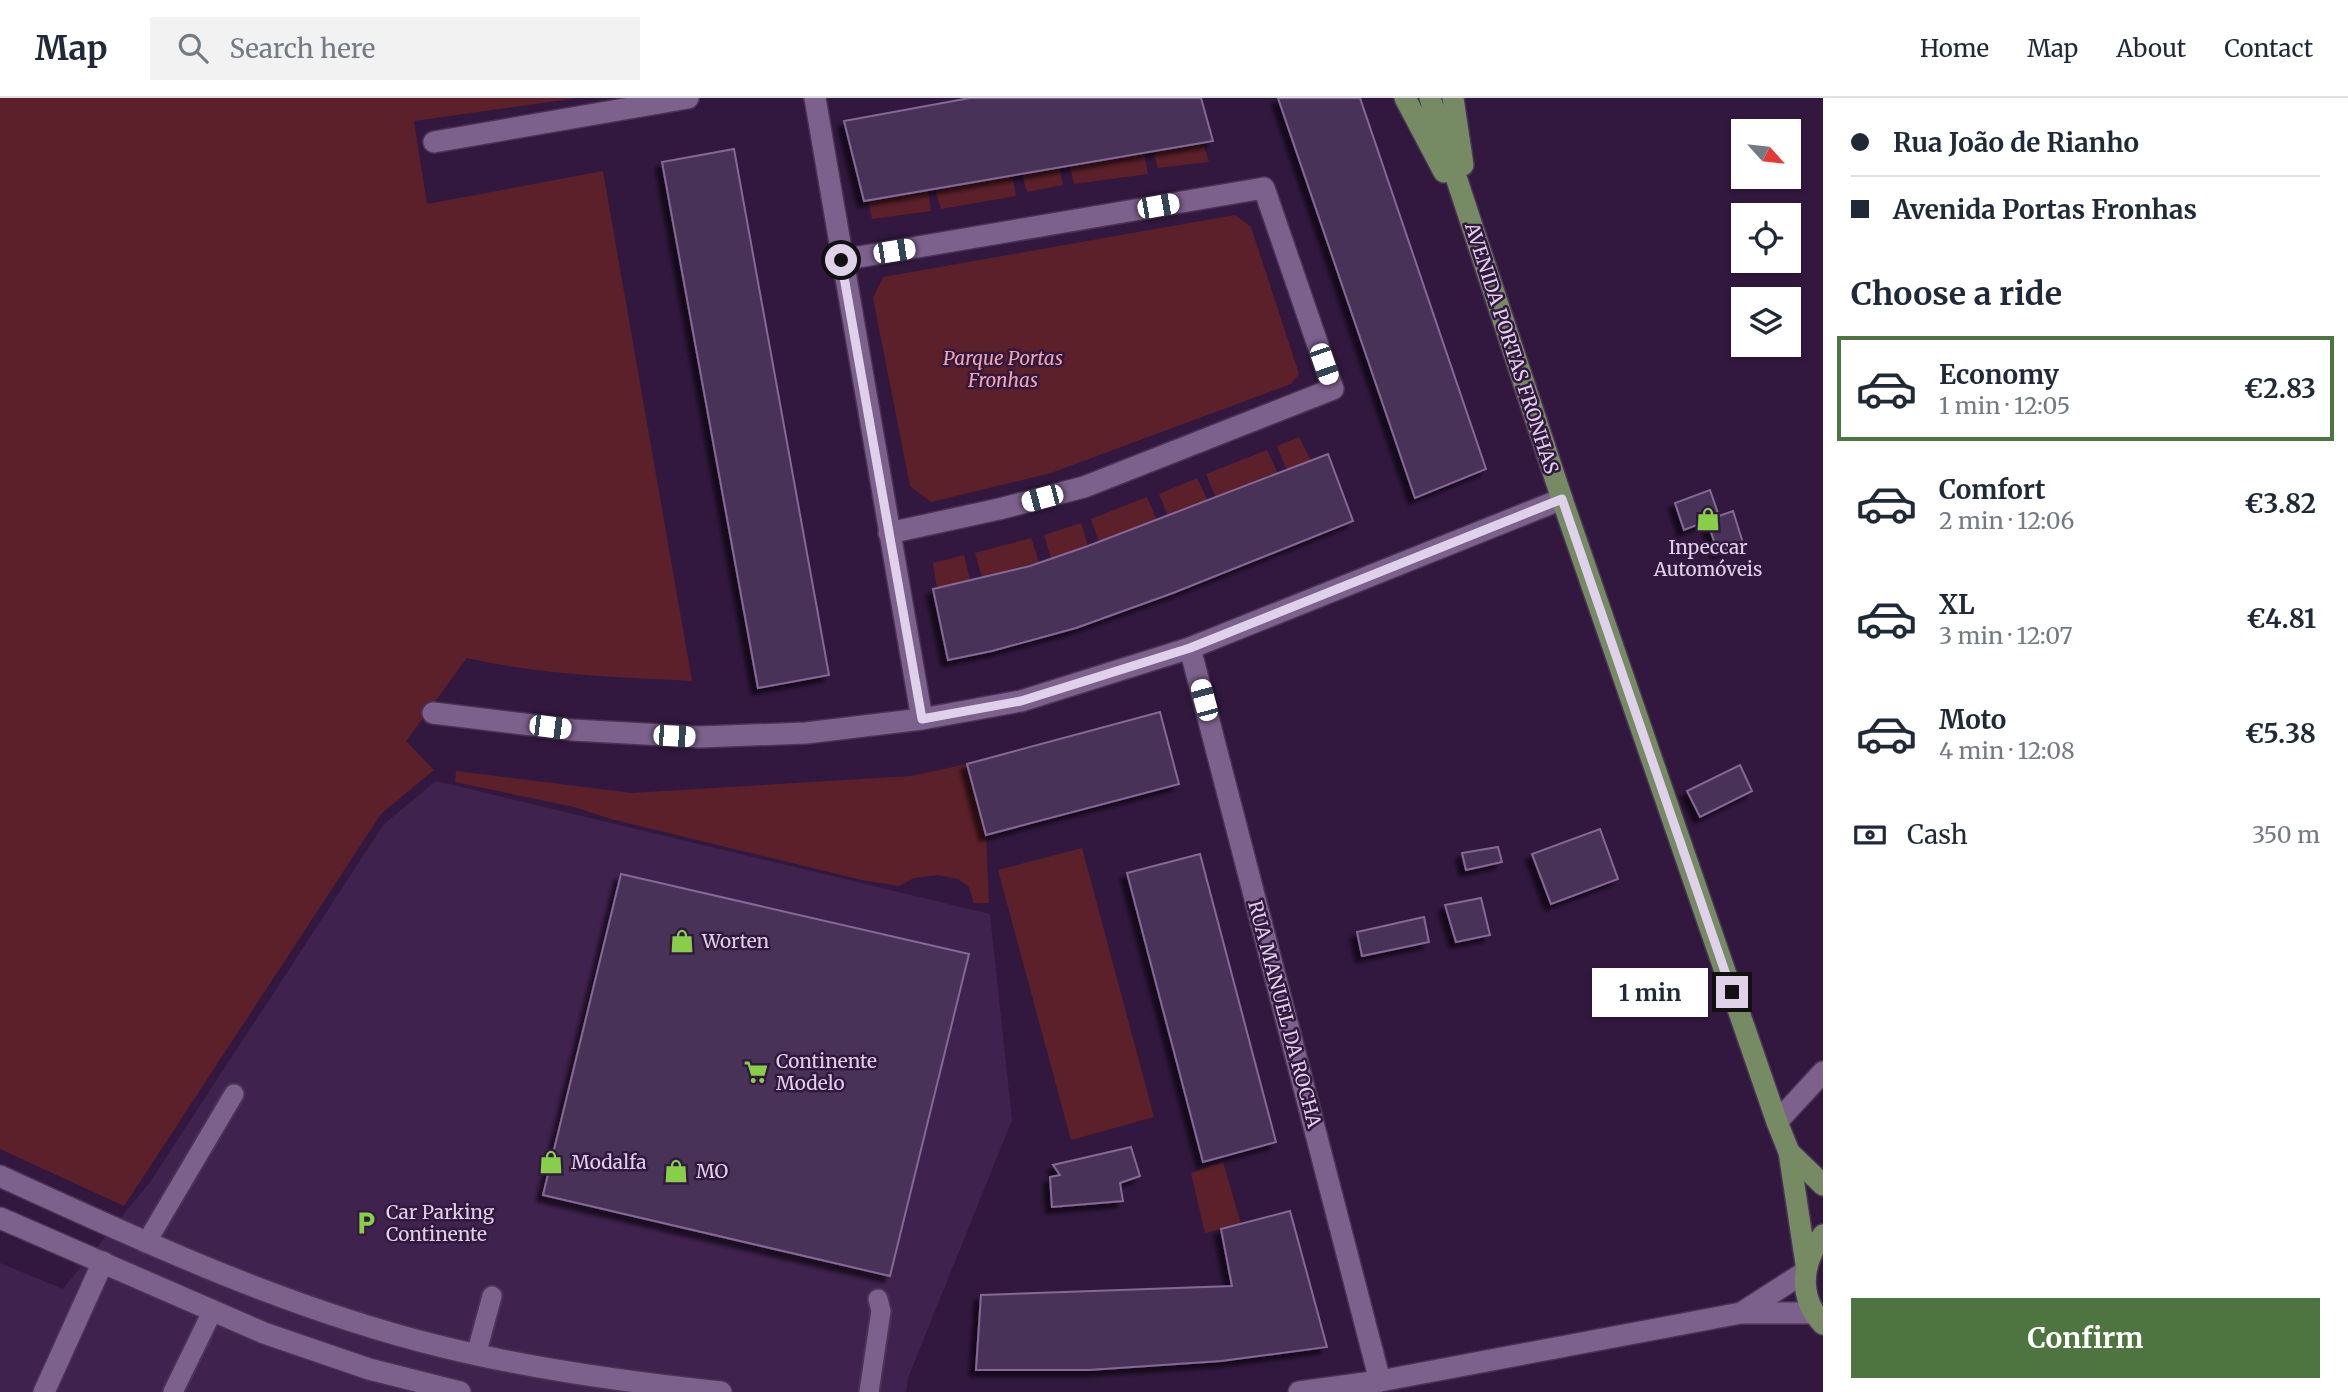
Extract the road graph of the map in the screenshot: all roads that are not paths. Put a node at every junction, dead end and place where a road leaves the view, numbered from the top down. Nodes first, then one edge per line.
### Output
1 (688, 98) edge
2 (815, 98) edge
3 (1405, 98) edge
4 (1430, 98) edge
5 (1453, 98) edge
6 (434, 142) dead end
7 (1472, 226) junction
8 (841, 260) junction
9 (1562, 499) junction
10 (889, 533) junction
11 (1190, 648) junction
12 (433, 713) dead end
13 (922, 719) junction
14 (1823, 1072) edge
15 (234, 1094) dead end
16 (1776, 1122) junction
17 (1789, 1152) junction
18 (0, 1176) edge
19 (1823, 1185) edge
20 (0, 1218) edge
21 (1823, 1235) edge
22 (146, 1243) junction
23 (103, 1262) junction
24 (1806, 1268) junction
25 (492, 1296) dead end
26 (878, 1299) dead end
27 (213, 1310) junction
28 (1741, 1313) junction
29 (1818, 1319) edge
30 (476, 1355) junction
31 (1373, 1386) edge
32 (44, 1392) edge
33 (173, 1392) edge
34 (460, 1392) edge
35 (721, 1392) edge
36 (869, 1392) edge
37 (1298, 1392) edge

1 - 6 street
2 - 8 street
3 - 7 main road
4 - 7 main road, AVENIDA PORTAS FRONHAS
5 - 7 main road
7 - 9 main road, AVENIDA PORTAS FRONHAS
8 - 10 street
8 - 10 street
9 - 11 street
9 - 16 main road, AVENIDA PORTAS FRONHAS
10 - 13 street
11 - 13 street
11 - 31 street, RUA MANUEL DA ROCHA
12 - 13 street
14 - 16 street
15 - 22 lane
16 - 17 main road, AVENIDA PORTAS FRONHAS
17 - 19 main road, AVENIDA PORTAS FRONHAS
17 - 24 main road, AVENIDA PORTAS FRONHAS
18 - 22 street
20 - 23 street
21 - 24 main road
22 - 30 street
23 - 27 street
23 - 32 street
24 - 28 street
24 - 29 main road, AVENIDA PORTAS FRONHAS
25 - 30 lane
26 - 36 lane
27 - 33 lane
27 - 34 street
28 - 29 street
28 - 31 street
30 - 35 street
31 - 37 street

